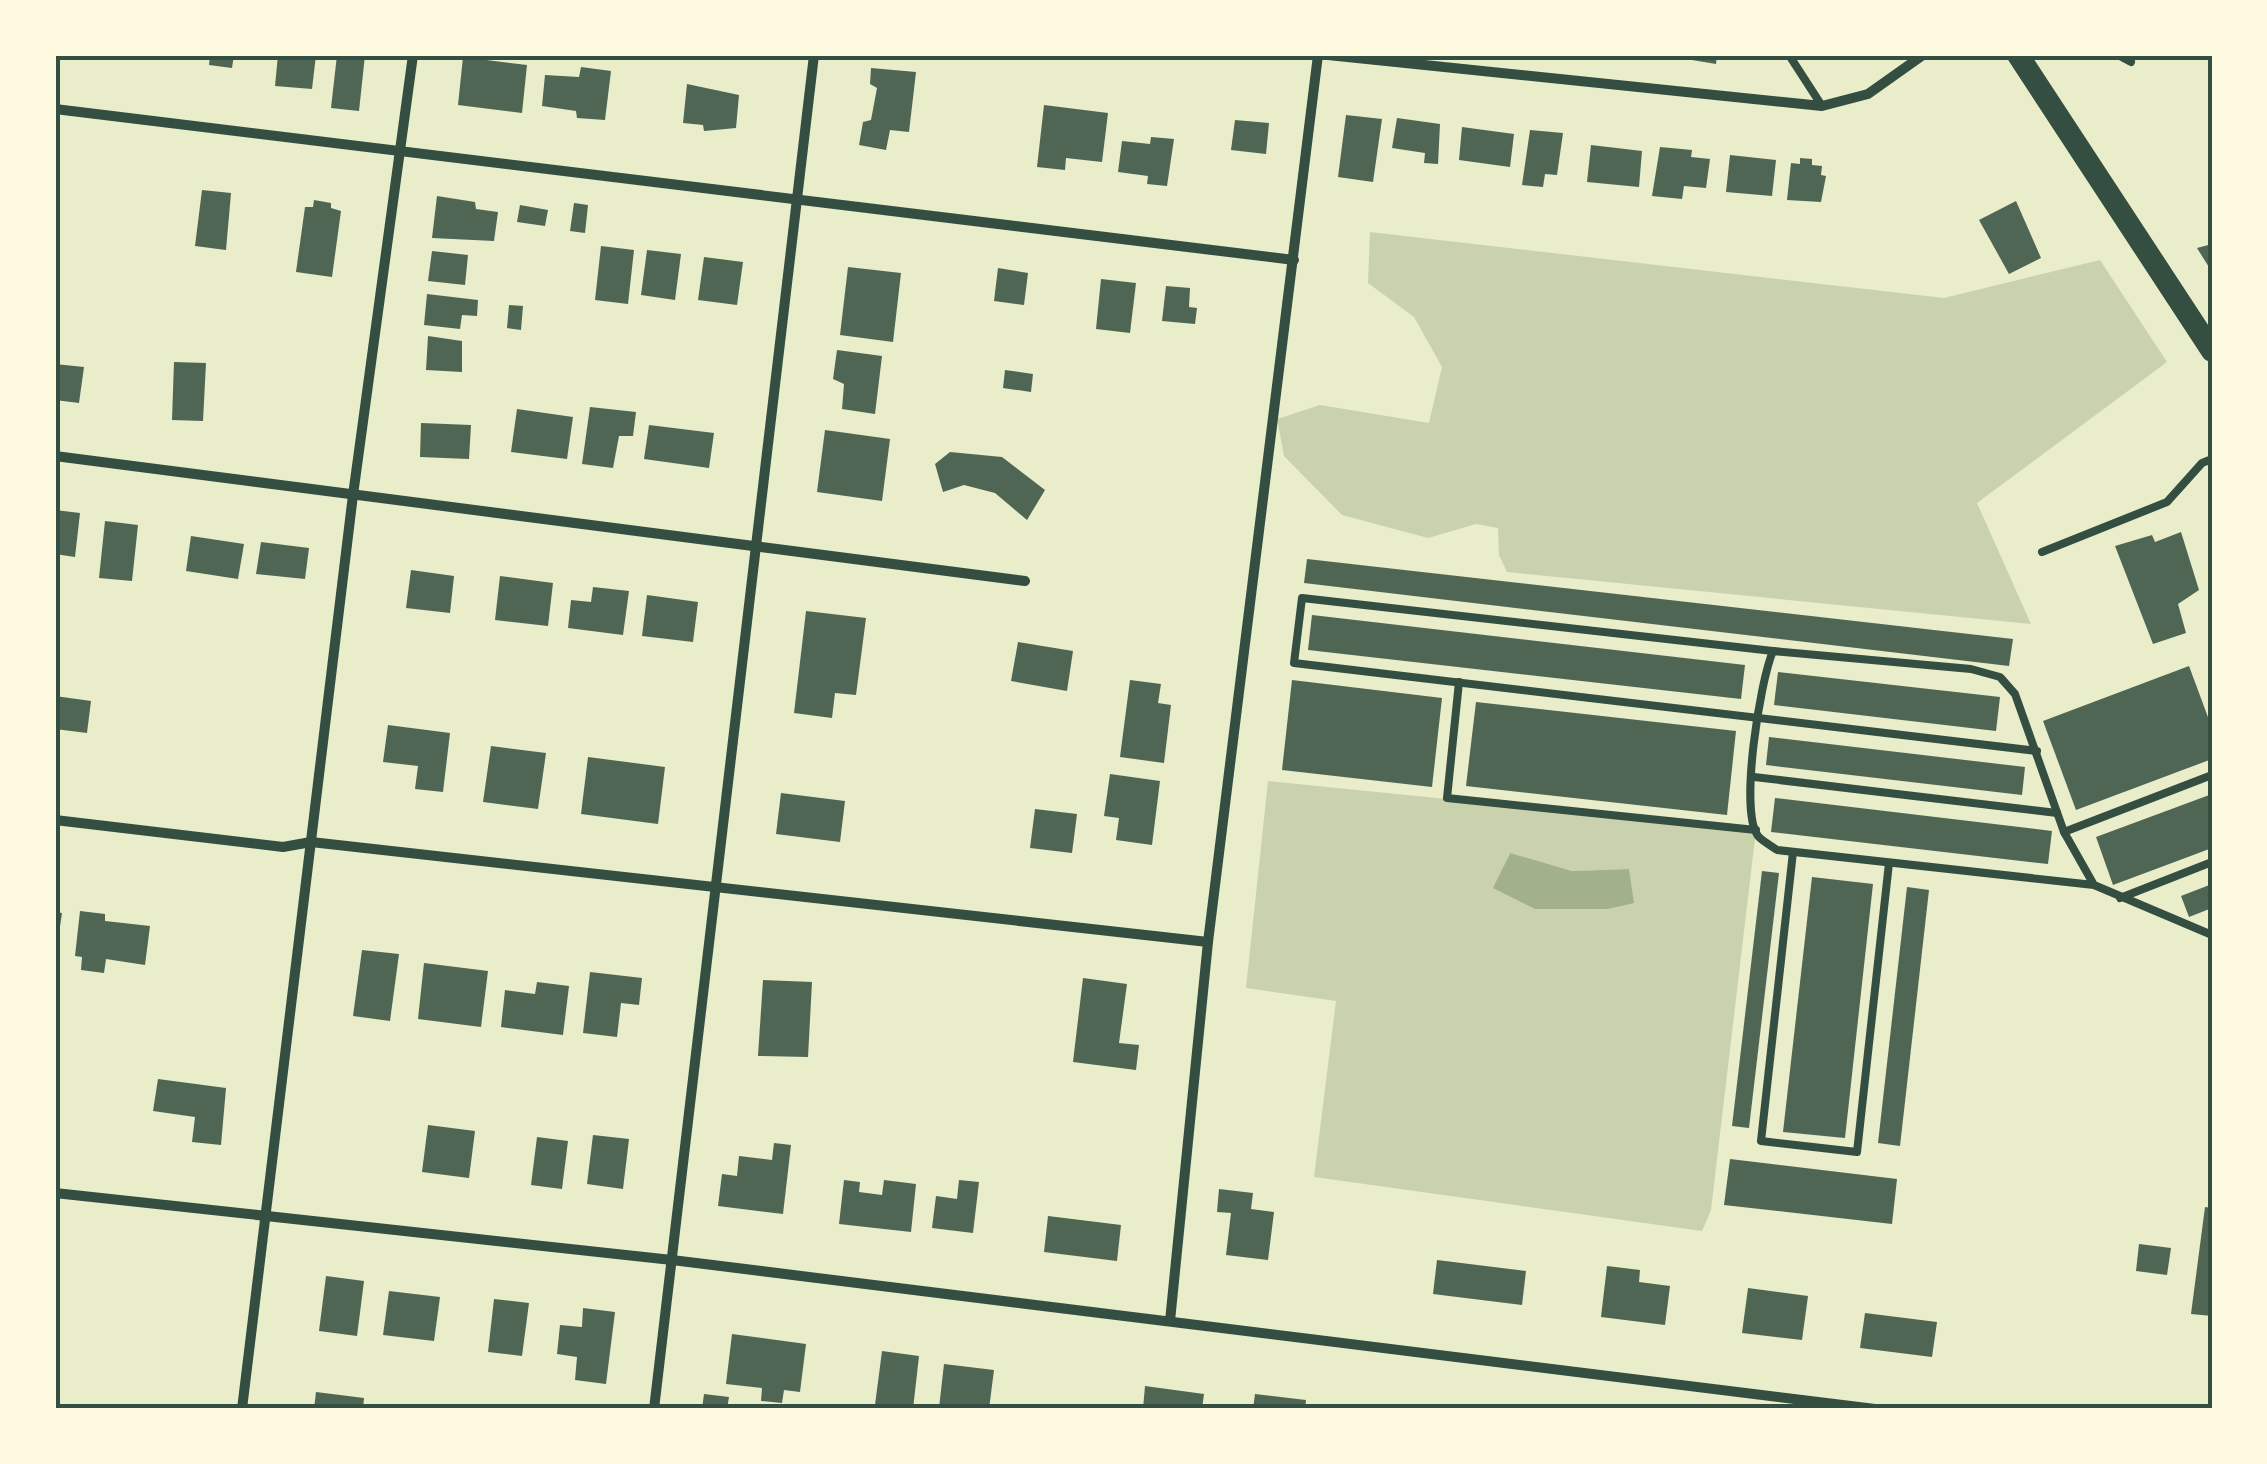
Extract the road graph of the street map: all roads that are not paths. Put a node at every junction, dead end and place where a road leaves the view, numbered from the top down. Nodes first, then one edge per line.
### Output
1 (413, 55) edge
2 (814, 55) edge
3 (1318, 55) edge
4 (1328, 55) edge
5 (1789, 55) edge
6 (1923, 55) edge
7 (2018, 55) edge
8 (2118, 55) edge
9 (1908, 59) edge
10 (2131, 62) dead end
11 (1822, 106) junction
12 (55, 109) edge
13 (402, 152) junction
14 (797, 200) junction
15 (1294, 260) junction
16 (2205, 330) edge
17 (2212, 351) edge
18 (55, 456) edge
19 (2212, 459) edge
20 (352, 495) junction
21 (755, 546) junction
22 (2042, 552) dead end
23 (1025, 582) dead end
24 (1773, 651) junction
25 (1459, 682) junction
26 (1758, 718) junction
27 (2038, 751) junction
28 (2212, 775) edge
29 (1754, 777) junction
30 (2058, 813) junction
31 (55, 820) edge
32 (1756, 830) junction
33 (2064, 832) junction
34 (311, 842) junction
35 (1793, 852) junction
36 (1890, 862) junction
37 (2212, 862) edge
38 (718, 885) junction
39 (2094, 885) junction
40 (2120, 898) junction
41 (2212, 935) edge
42 (1208, 942) junction
43 (55, 1193) edge
44 (266, 1219) junction
45 (672, 1260) junction
46 (1170, 1321) junction
47 (242, 1409) edge
48 (654, 1409) edge
49 (1875, 1409) edge

1 - 13 street
2 - 14 street
3 - 15 street
4 - 11 street
5 - 11 lane
6 - 9 street
7 - 16 main road
8 - 10 lane
9 - 11 street
12 - 13 street
13 - 14 street
13 - 20 street
14 - 15 street
14 - 21 street
15 - 42 street
16 - 17 main road
18 - 20 street
19 - 22 lane
20 - 21 street
20 - 34 street
21 - 23 street
21 - 38 street
24 - 25 lane
24 - 26 lane
24 - 27 lane
25 - 26 lane
25 - 32 lane
26 - 27 lane
26 - 29 lane
27 - 30 lane
28 - 33 lane
29 - 30 lane
29 - 32 lane
30 - 33 lane
31 - 34 street
32 - 35 lane
33 - 39 lane
34 - 38 street
34 - 44 street
35 - 36 lane
35 - 36 lane
36 - 39 lane
37 - 40 lane
38 - 42 street
38 - 45 street
39 - 40 lane
40 - 41 lane
42 - 46 street
43 - 44 street
44 - 45 street
44 - 47 street
45 - 46 street
45 - 48 street
46 - 49 street

